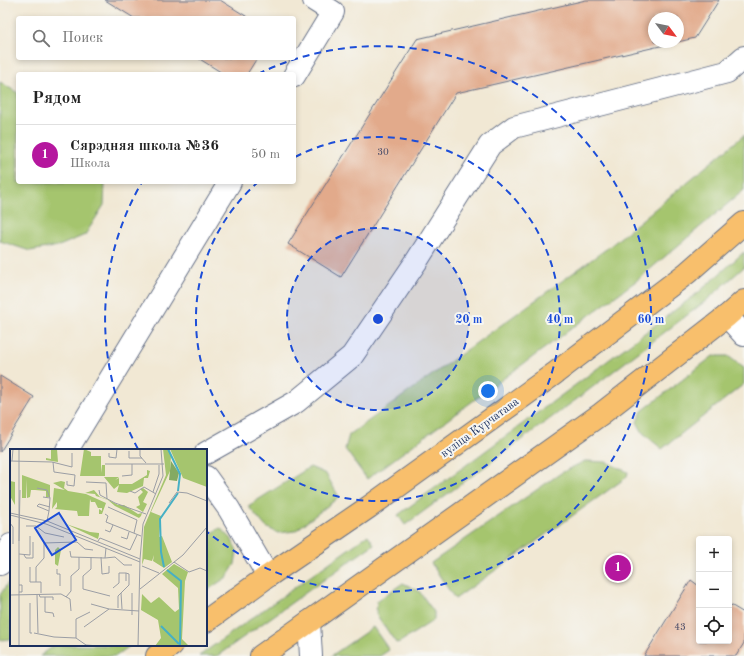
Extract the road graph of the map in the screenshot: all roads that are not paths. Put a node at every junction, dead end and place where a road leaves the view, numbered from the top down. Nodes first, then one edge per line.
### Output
1 (314, 0) edge
2 (744, 57) edge
3 (296, 73) edge
4 (229, 184) edge
5 (744, 223) edge
6 (744, 301) edge
7 (727, 316) junction
8 (744, 335) edge
9 (69, 449) edge
10 (207, 452) edge
11 (207, 478) edge
12 (10, 547) edge
13 (0, 564) edge
14 (268, 576) junction
15 (207, 620) edge
16 (309, 622) junction
17 (171, 646) edge
18 (157, 656) edge
19 (262, 656) edge
20 (311, 656) edge

1 - 3 lane
2 - 10 lane
4 - 9 lane
5 - 14 main road, вуліца Курчатава
6 - 7 main road
7 - 8 lane
7 - 16 main road
11 - 14 lane
12 - 13 lane
14 - 15 main road, вуліца Курчатава
16 - 19 main road
16 - 20 lane
17 - 18 main road

